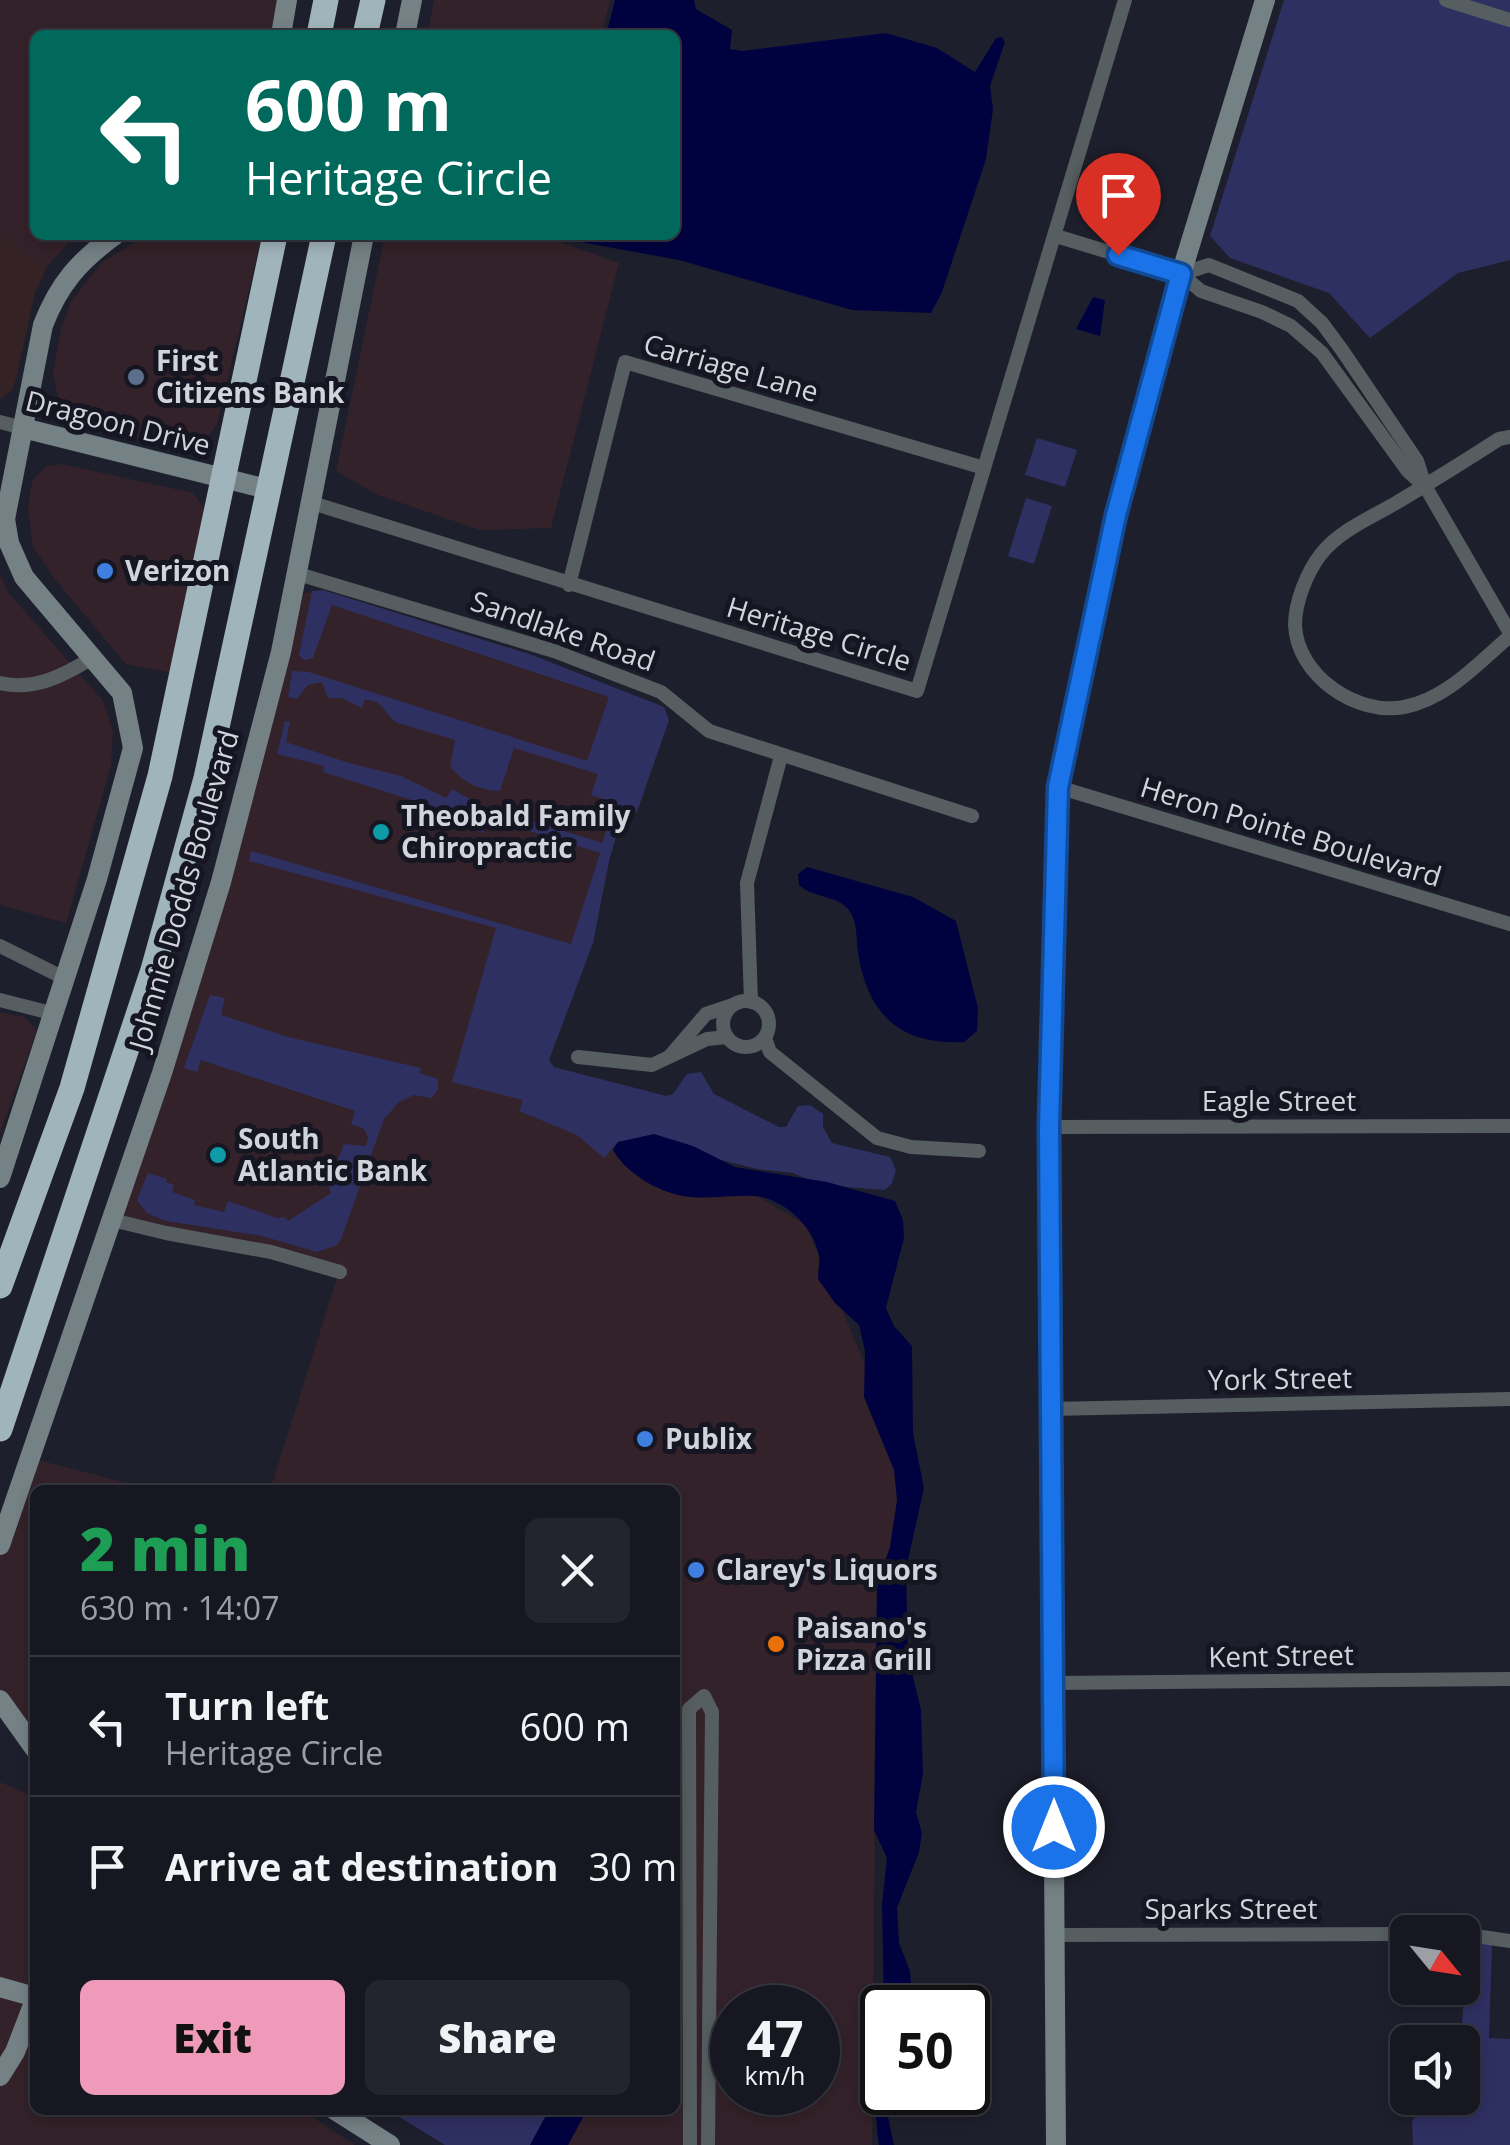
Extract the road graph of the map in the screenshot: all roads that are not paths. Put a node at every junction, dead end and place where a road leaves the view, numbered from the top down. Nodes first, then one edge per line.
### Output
1 (288, 0) edge
2 (326, 0) edge
3 (372, 0) edge
4 (412, 0) edge
5 (1125, 0) edge
6 (1265, 0) edge
7 (1446, 0) edge
8 (1510, 20) edge
9 (283, 30) edge
10 (320, 30) edge
11 (366, 30) edge
12 (406, 30) edge
13 (1056, 236) junction
14 (109, 240) edge
15 (274, 240) edge
16 (323, 240) edge
17 (363, 240) edge
18 (1181, 274) junction
19 (0, 422) edge
20 (23, 428) junction
21 (1510, 437) edge
22 (984, 468) junction
23 (222, 477) junction
24 (1425, 486) junction
25 (271, 490) junction
26 (310, 502) junction
27 (296, 574) junction
28 (569, 584) junction
29 (1510, 634) edge
30 (92, 658) junction
31 (0, 683) edge
32 (781, 756) junction
33 (1058, 787) junction
34 (972, 816) dead end
35 (1510, 924) edge
36 (0, 946) edge
37 (66, 978) junction
38 (0, 1000) edge
39 (751, 1002) junction
40 (734, 1005) junction
41 (55, 1014) junction
42 (726, 1037) junction
43 (765, 1038) junction
44 (578, 1057) dead end
45 (666, 1060) junction
46 (1510, 1126) edge
47 (1049, 1127) junction
48 (979, 1151) dead end
49 (0, 1178) edge
50 (112, 1220) junction
51 (340, 1272) dead end
52 (0, 1286) edge
53 (1510, 1399) edge
54 (1051, 1409) junction
55 (0, 1428) edge
56 (0, 1545) edge
57 (1510, 1679) edge
58 (1053, 1684) junction
59 (0, 1700) edge
60 (30, 1741) edge
61 (1390, 1934) edge
62 (1055, 1935) junction
63 (1480, 1937) edge
64 (1510, 1941) edge
65 (0, 1988) edge
66 (30, 1997) edge
67 (30, 2012) edge
68 (0, 2076) edge
69 (343, 2115) edge
70 (390, 2145) edge
71 (690, 2145) edge
72 (708, 2145) edge
73 (1056, 2145) edge

1 - 9 street
2 - 10 highway
3 - 11 highway
4 - 12 street
5 - 13 street, Heritage Circle
6 - 18 street
7 - 8 street
13 - 18 street
13 - 22 street, Heritage Circle
14 - 20 street
15 - 23 highway, Johnnie Dodds Boulevard
16 - 25 highway, Johnnie Dodds Boulevard
17 - 26 street, Johnnie Dodds Boulevard
18 - 24 street
18 - 24 street
18 - 33 street
19 - 20 street, Dragoon Drive
20 - 23 street, Dragoon Drive
20 - 30 street
21 - 24 street
22 - 28 street, Heritage Circle
22 - 28 street, Carriage Lane
23 - 25 street, Dragoon Drive
23 - 52 highway, Johnnie Dodds Boulevard
24 - 29 street
24 - 29 street
25 - 55 highway, Johnnie Dodds Boulevard
26 - 27 street, Johnnie Dodds Boulevard
26 - 28 street, Heritage Circle
27 - 32 street, Sandlake Road
27 - 50 street, Johnnie Dodds Boulevard
30 - 31 street
30 - 37 street
32 - 34 street, Sandlake Road
32 - 39 street
33 - 35 street, Heron Pointe Boulevard
33 - 47 street
36 - 37 street
37 - 41 street
38 - 41 street
39 - 40 street
39 - 43 street
40 - 42 street
40 - 45 street
41 - 49 street
42 - 43 street
42 - 45 street
43 - 48 street
44 - 45 street
46 - 47 street, Eagle Street
47 - 54 street
50 - 51 street
50 - 56 street, Johnnie Dodds Boulevard
53 - 54 street, York Street
54 - 58 street
57 - 58 street, Kent Street
58 - 62 street
59 - 60 street
61 - 62 street, Sparks Street
62 - 73 street
63 - 64 street
65 - 66 street
67 - 68 street
69 - 70 street
71 - 72 street

